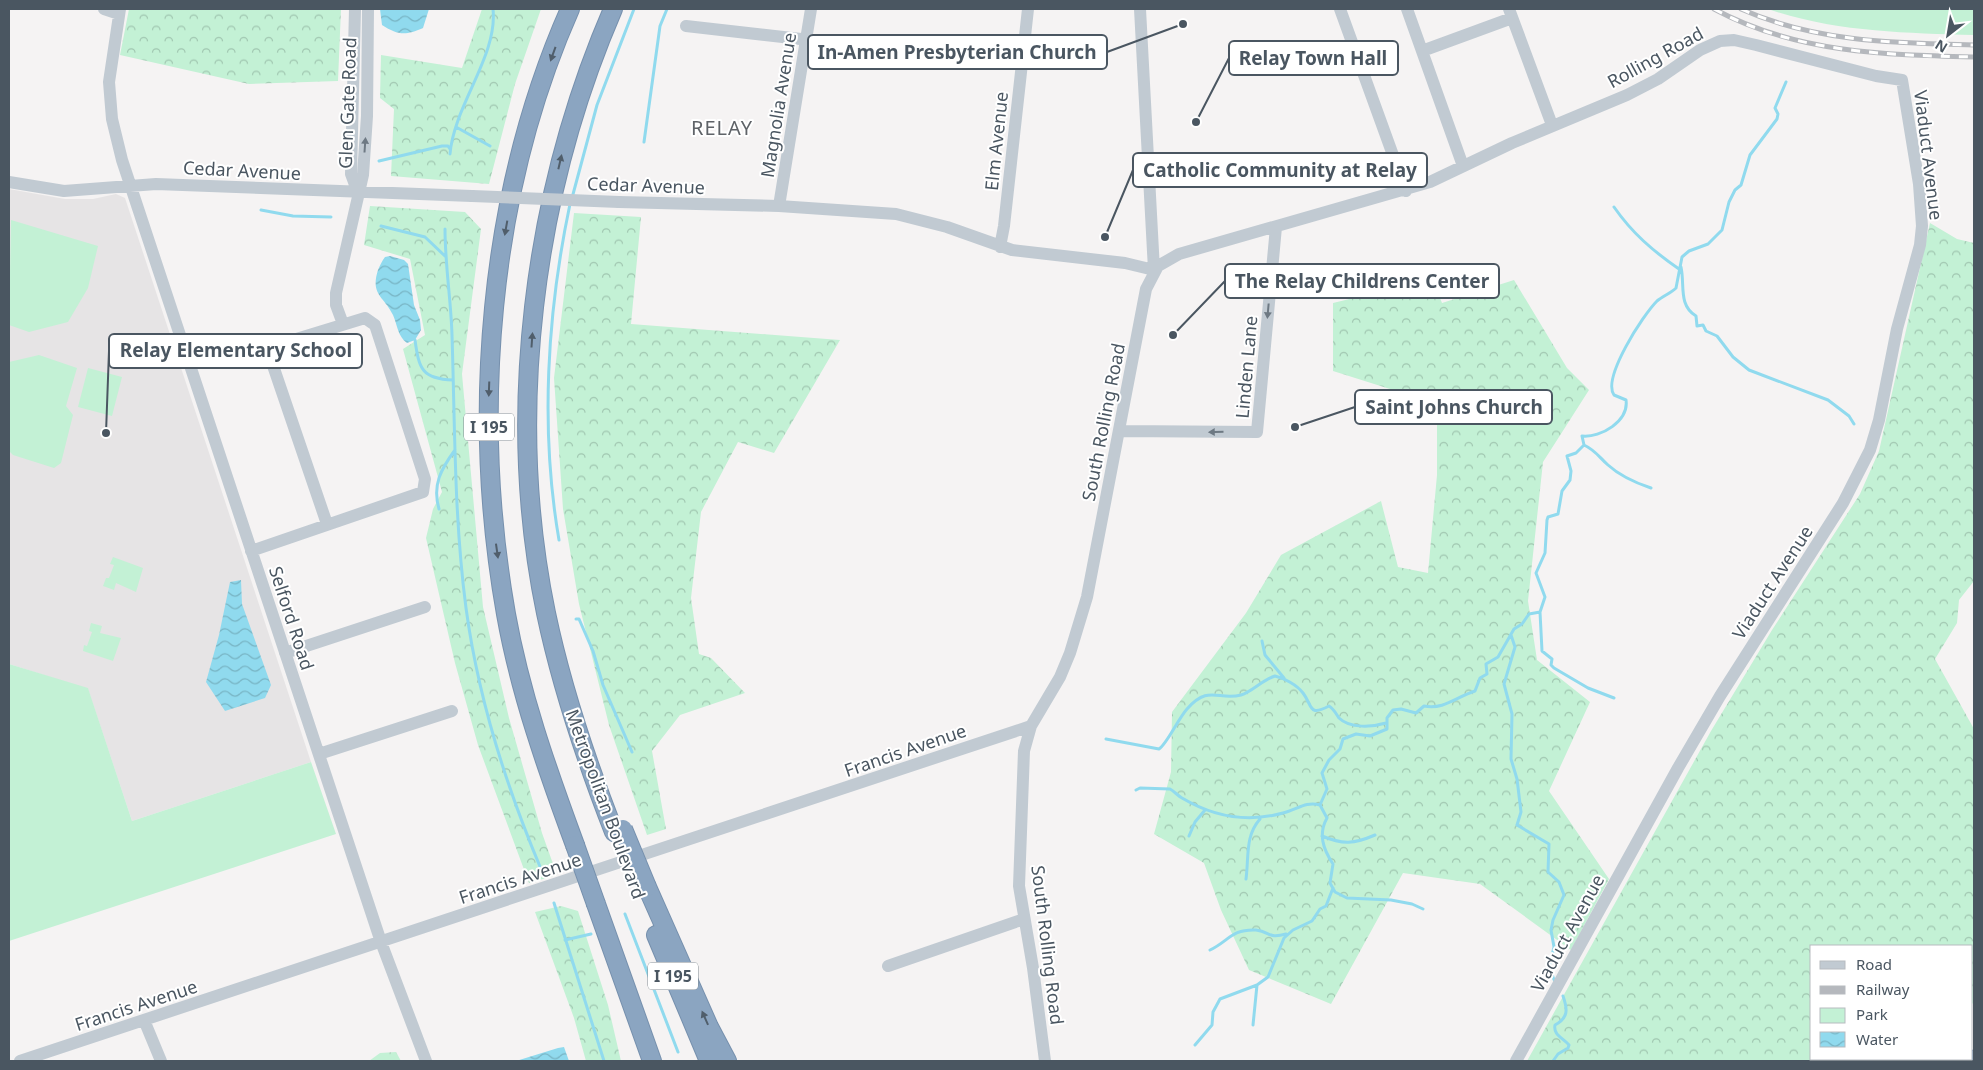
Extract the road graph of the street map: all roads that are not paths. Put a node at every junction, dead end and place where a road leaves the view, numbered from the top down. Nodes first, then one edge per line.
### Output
1 (104, 9) edge
2 (355, 9) edge
3 (368, 9) edge
4 (570, 9) edge
5 (612, 9) edge
6 (811, 9) edge
7 (1028, 9) edge
8 (1140, 9) edge
9 (1340, 9) edge
10 (1407, 9) edge
11 (119, 11) edge
12 (1510, 13) edge
13 (686, 26) dead end
14 (806, 39) junction
15 (1422, 51) junction
16 (1022, 64) junction
17 (1902, 80) joint
18 (1552, 125) junction
19 (1463, 166) junction
20 (9, 182) edge
21 (130, 184) junction
22 (1406, 191) junction
23 (358, 193) junction
24 (779, 206) junction
25 (1276, 228) junction
26 (1000, 247) junction
27 (1154, 270) junction
28 (343, 324) junction
29 (1119, 431) junction
30 (327, 524) junction
31 (251, 551) junction
32 (425, 607) dead end
33 (285, 653) junction
34 (452, 711) dead end
35 (1031, 726) junction
36 (319, 754) junction
37 (642, 888) junction
38 (596, 904) junction
39 (1024, 919) junction
40 (380, 942) junction
41 (888, 966) dead end
42 (144, 1020) junction
43 (20, 1061) edge
44 (161, 1061) edge
45 (426, 1061) edge
46 (640, 1061) edge
47 (652, 1061) edge
48 (709, 1061) edge
49 (727, 1061) edge
50 (1045, 1061) edge
51 (1516, 1061) edge

1 - 11 street
2 - 23 street, Glen Gate Road
23 -> 3 street, Glen Gate Road
4 -> 38 highway, I 195, bridge
37 -> 5 highway, Metropolitan Boulevard / I 195
6 - 14 street, Magnolia Avenue
7 - 16 street, Elm Avenue
8 - 27 street
9 - 22 street
10 - 15 street
11 - 21 street, Selford Road
12 - 15 street
12 - 18 street
13 - 14 street
14 - 16 street
14 - 24 street, Magnolia Avenue
15 - 19 street
16 - 26 street, Elm Avenue
17 - 18 street, Rolling Road
17 - 51 street, Viaduct Avenue
18 - 19 street, Rolling Road
19 - 22 street
20 - 21 street, Cedar Avenue
21 - 23 street, Cedar Avenue
21 - 31 street, Selford Road
22 - 25 street
23 - 24 street, Cedar Avenue, bridge
23 - 28 street
24 - 26 street, Cedar Avenue
25 - 27 street
25 -> 29 street, Linden Lane
26 - 27 street, Cedar Avenue
27 - 29 street, South Rolling Road
28 - 30 street
28 - 30 street
29 - 35 street, South Rolling Road
30 - 31 street
31 - 33 street, Selford Road
32 - 33 street
33 - 36 street, Selford Road
34 - 36 street
35 - 39 street, South Rolling Road
35 - 40 street, Francis Avenue
36 - 40 street, Selford Road
37 - 48 highway, Metropolitan Boulevard / I 195
49 -> 37 highway
38 - 46 highway
38 - 47 highway, I 195
39 - 41 street
39 - 50 street, South Rolling Road
40 - 42 street, Francis Avenue
40 - 45 street, Selford Road
42 - 43 street, Francis Avenue
42 - 44 street

